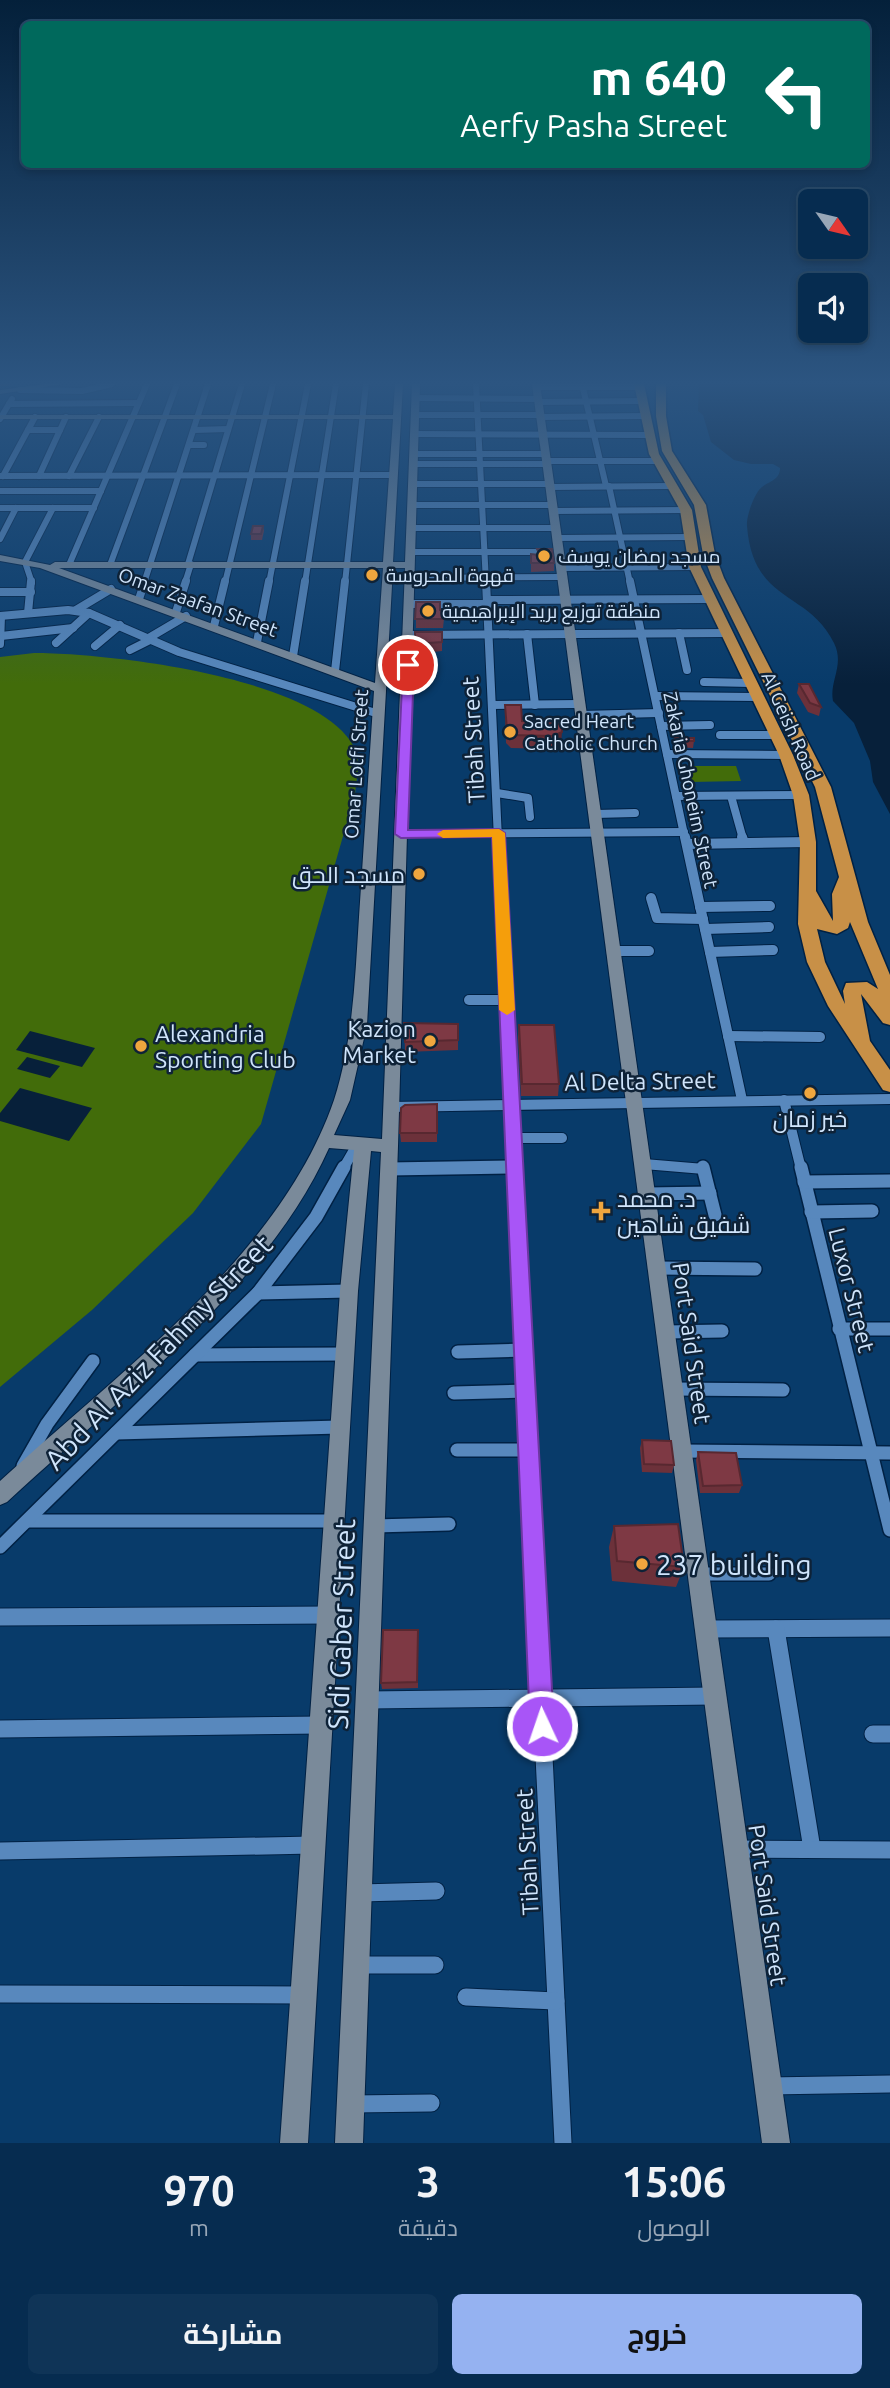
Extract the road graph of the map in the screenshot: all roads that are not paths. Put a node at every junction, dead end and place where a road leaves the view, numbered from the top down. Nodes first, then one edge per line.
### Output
1 (50, 484) edge
2 (104, 484) edge
3 (140, 484) edge
4 (176, 484) edge
5 (212, 484) edge
6 (249, 484) edge
7 (286, 484) edge
8 (320, 484) edge
9 (355, 484) edge
10 (392, 484) edge
11 (414, 484) joint
12 (480, 484) edge
13 (482, 484) edge
14 (484, 484) edge
15 (549, 484) edge
16 (687, 484) edge
17 (608, 486) junction
18 (672, 486) joint
19 (0, 491) edge
20 (46, 491) junction
21 (101, 491) junction
22 (457, 495) junction
23 (413, 505) junction
24 (483, 505) junction
25 (0, 508) edge
26 (16, 508) junction
27 (53, 508) junction
28 (94, 508) junction
29 (686, 510) junction
30 (615, 511) junction
31 (303, 514) dead end
32 (315, 514) junction
33 (555, 527) junction
34 (413, 528) junction
35 (484, 528) junction
36 (621, 537) junction
37 (690, 537) junction
38 (0, 539) edge
39 (485, 552) junction
40 (0, 558) edge
41 (25, 562) junction
42 (149, 564) junction
43 (190, 564) junction
44 (229, 564) junction
45 (271, 564) junction
46 (42, 565) junction
47 (69, 565) junction
48 (110, 565) junction
49 (307, 565) junction
50 (346, 565) junction
51 (388, 565) junction
52 (411, 565) junction
53 (695, 567) junction
54 (628, 568) junction
55 (486, 577) junction
56 (111, 589) junction
57 (0, 592) edge
58 (31, 592) junction
59 (139, 599) junction
60 (635, 599) junction
61 (710, 599) junction
62 (565, 600) junction
63 (487, 602) junction
64 (410, 604) junction
65 (76, 610) junction
66 (28, 613) junction
67 (89, 613) junction
68 (181, 614) junction
69 (1, 616) edge
70 (120, 625) junction
71 (214, 626) junction
72 (73, 628) junction
73 (569, 633) junction
74 (642, 633) junction
75 (679, 633) junction
76 (726, 633) junction
77 (489, 634) junction
78 (527, 634) junction
79 (410, 635) junction
80 (1, 636) edge
81 (149, 639) junction
82 (257, 642) junction
83 (56, 643) dead end
84 (0, 644) edge
85 (95, 646) dead end
86 (130, 650) dead end
87 (293, 656) junction
88 (408, 665) junction
89 (432, 665) dead end
90 (687, 670) dead end
91 (335, 671) junction
92 (381, 675) junction
93 (362, 681) junction
94 (704, 682) dead end
95 (380, 689) junction
96 (754, 690) junction
97 (655, 696) junction
98 (492, 705) junction
99 (535, 705) junction
100 (580, 709) junction
101 (379, 713) junction
102 (659, 713) junction
103 (710, 725) dead end
104 (661, 726) junction
105 (720, 735) dead end
106 (776, 735) junction
107 (667, 754) junction
108 (786, 755) junction
109 (497, 793) junction
110 (801, 795) junction
111 (676, 796) junction
112 (731, 796) junction
113 (635, 813) dead end
114 (594, 814) junction
115 (530, 817) dead end
116 (597, 832) junction
117 (684, 832) junction
118 (499, 833) junction
119 (401, 834) junction
120 (808, 842) junction
121 (744, 843) junction
122 (687, 844) junction
123 (848, 877) junction
124 (806, 889) junction
125 (651, 898) dead end
126 (770, 906) dead end
127 (700, 907) junction
128 (704, 924) junction
129 (769, 927) dead end
130 (773, 950) dead end
131 (614, 951) junction
132 (649, 951) dead end
133 (710, 952) junction
134 (890, 997) edge
135 (469, 1000) dead end
136 (506, 1000) junction
137 (890, 1018) edge
138 (728, 1036) junction
139 (820, 1037) dead end
140 (861, 1042) junction
141 (890, 1085) edge
142 (890, 1099) edge
143 (741, 1100) junction
144 (784, 1100) junction
145 (635, 1101) junction
146 (511, 1104) junction
147 (391, 1107) junction
148 (513, 1138) junction
149 (562, 1138) dead end
150 (326, 1141) junction
151 (360, 1144) junction
152 (390, 1146) junction
153 (644, 1164) junction
154 (514, 1167) junction
155 (389, 1169) junction
156 (890, 1181) edge
157 (804, 1182) junction
158 (710, 1193) junction
159 (647, 1194) junction
160 (872, 1211) dead end
161 (811, 1212) junction
162 (715, 1215) dead end
163 (657, 1268) junction
164 (755, 1269) dead end
165 (349, 1291) junction
166 (258, 1293) junction
167 (839, 1329) junction
168 (890, 1329) edge
169 (722, 1331) dead end
170 (666, 1332) junction
171 (524, 1350) junction
172 (458, 1352) dead end
173 (345, 1354) junction
174 (195, 1355) junction
175 (93, 1361) dead end
176 (674, 1389) junction
177 (783, 1390) dead end
178 (526, 1391) junction
179 (454, 1393) dead end
180 (340, 1427) junction
181 (116, 1433) junction
182 (457, 1450) dead end
183 (529, 1450) junction
184 (682, 1451) junction
185 (869, 1453) junction
186 (890, 1453) edge
187 (16, 1479) junction
188 (0, 1495) edge
189 (27, 1521) junction
190 (334, 1521) junction
191 (449, 1524) dead end
192 (374, 1526) junction
193 (890, 1530) edge
194 (0, 1548) edge
195 (699, 1574) junction
196 (769, 1574) dead end
197 (328, 1615) junction
198 (0, 1617) edge
199 (890, 1628) edge
200 (706, 1629) junction
201 (776, 1629) junction
202 (715, 1696) junction
203 (541, 1698) junction
204 (368, 1700) junction
205 (321, 1725) junction
206 (0, 1729) edge
207 (313, 1845) junction
208 (736, 1849) junction
209 (812, 1849) junction
210 (0, 1851) edge
211 (890, 1851) edge
212 (436, 1891) dead end
213 (360, 1893) junction
214 (357, 1965) junction
215 (435, 1965) dead end
216 (0, 1994) edge
217 (303, 1996) junction
218 (466, 1997) dead end
219 (556, 2001) junction
220 (890, 2084) edge
221 (768, 2086) junction
222 (431, 2103) dead end
223 (351, 2104) junction
224 (294, 2143) edge
225 (349, 2143) edge
226 (563, 2143) edge
227 (776, 2143) edge

1 - 20 street
2 - 21 street
3 - 48 street
4 - 42 street
5 - 43 street
6 - 44 street
7 - 45 street
8 - 32 street
9 - 50 street
10 - 51 street, Omar Lotfi Street
11 - 22 street
11 - 23 street
12 - 22 street
13 - 24 street, Tibah Street
14 - 33 street
15 - 33 street, Port Said Street
16 - 123 highway, Al Geish Road
17 - 18 street
17 - 30 street, Zakaria Ghoneim Street
17 - 33 street
18 - 29 highway, Al Geish Road
19 - 20 street
20 - 21 street
21 - 28 street
22 - 23 street
22 - 24 street
23 - 34 street
24 - 33 street
24 - 35 street, Tibah Street
25 - 26 street
26 - 27 street
26 - 38 street
27 - 28 street
27 - 41 street
28 - 47 street
29 - 30 street
29 - 37 highway, Al Geish Road
30 - 33 street
30 - 36 street, Zakaria Ghoneim Street
31 - 32 street
32 - 49 street
33 - 35 street
33 - 36 street
33 - 39 street
33 - 54 street
33 - 55 street
33 - 62 street, Port Said Street
34 - 35 street
34 - 52 street
35 - 39 street, Tibah Street
36 - 37 street
36 - 54 street, Zakaria Ghoneim Street
37 - 53 highway, Al Geish Road
39 - 52 street
39 - 55 street, Tibah Street
40 - 41 street, Omar Zaafan Street
41 - 46 street, Omar Zaafan Street
41 - 58 street
42 - 43 street
42 - 48 street
42 - 59 street
43 - 44 street
43 - 68 street
44 - 45 street
44 - 71 street
45 - 49 street
45 - 82 street
46 - 47 street
46 - 56 street, Omar Zaafan Street
47 - 48 street
49 - 50 street
49 - 87 street
50 - 51 street
50 - 91 street
51 - 52 street
51 - 92 street, Omar Lotfi Street
52 - 55 street
52 - 64 street
53 - 54 street
53 - 61 highway, Al Geish Road
54 - 60 street, Zakaria Ghoneim Street
55 - 63 street, Tibah Street
56 - 59 street, Omar Zaafan Street
56 - 65 street
57 - 58 street
58 - 66 street
59 - 68 street, Omar Zaafan Street
60 - 61 street
60 - 62 street
60 - 74 street, Zakaria Ghoneim Street
61 - 76 highway, Al Geish Road
62 - 63 street
62 - 73 street, Port Said Street
63 - 64 street
63 - 77 street, Tibah Street
64 - 79 street
65 - 66 street
65 - 67 street
66 - 69 street
67 - 70 street
67 - 72 street
68 - 71 street, Omar Zaafan Street
68 - 81 street
69 - 80 street
70 - 81 street
70 - 85 street
71 - 82 street, Omar Zaafan Street
72 - 80 street
72 - 83 street
73 - 74 street
73 - 78 street
73 - 100 street, Port Said Street
74 - 75 street
74 - 97 street, Zakaria Ghoneim Street
75 - 76 street
75 - 90 street
76 - 96 highway, Al Geish Road
77 - 78 street
77 - 79 street
77 - 98 street, Tibah Street
78 - 99 street
79 - 88 street
80 - 84 street
81 - 86 street
81 - 101 street
82 - 87 street, Omar Zaafan Street
87 - 91 street, Omar Zaafan Street
88 - 89 street
88 - 119 street
91 - 93 street, Omar Zaafan Street
92 - 93 street
92 - 95 street, Omar Lotfi Street
93 - 95 street, Omar Zaafan Street
94 - 96 street
95 - 101 street, Omar Lotfi Street
96 - 97 street
96 - 106 highway, Al Geish Road
97 - 102 street, Zakaria Ghoneim Street
98 - 99 street
98 - 109 street, Tibah Street
99 - 100 street
100 - 102 street
100 - 114 street, Port Said Street
101 - 150 street, Omar Lotfi Street
102 - 104 street, Zakaria Ghoneim Street
103 - 104 street
104 - 107 street, Zakaria Ghoneim Street
105 - 106 street
106 - 108 highway, Al Geish Road
107 - 108 street
107 - 111 street, Zakaria Ghoneim Street
108 - 110 highway, Al Geish Road
109 - 115 street
109 - 118 street, Tibah Street
110 - 112 street
110 - 120 highway, Al Geish Road
111 - 112 street
111 - 117 street, Zakaria Ghoneim Street
112 - 121 street
113 - 114 street
114 - 116 street, Port Said Street
116 - 117 street
116 - 118 street
116 - 131 street, Port Said Street
117 - 122 street, Zakaria Ghoneim Street
118 - 119 street
118 - 136 street, Tibah Street
119 - 147 street
120 - 121 street
120 - 124 highway, Al Geish Road
121 - 122 street
122 - 127 street, Zakaria Ghoneim Street
123 - 124 highway
123 - 134 highway, Al Geish Road
124 - 140 highway, Al Geish Road
125 - 128 street
126 - 127 street
127 - 128 street, Zakaria Ghoneim Street
128 - 129 street
128 - 133 street, Zakaria Ghoneim Street
130 - 133 street
131 - 132 street
131 - 145 street, Port Said Street
133 - 138 street, Zakaria Ghoneim Street
135 - 136 street
136 - 146 street, Tibah Street
137 - 140 highway
138 - 139 street
138 - 143 street, Zakaria Ghoneim Street
140 - 141 highway, Al Geish Road
142 - 144 street, Al Delta Street
143 - 144 street, Al Delta Street
143 - 145 street, Al Delta Street
144 - 157 street, Luxor Street
145 - 146 street, Al Delta Street
145 - 153 street, Port Said Street
146 - 147 street, Al Delta Street
146 - 148 street, Tibah Street
147 - 152 street, Sidi Gaber Street
148 - 149 street
148 - 154 street, Tibah Street
150 - 151 street
150 - 187 street, Omar Lotfi Street
151 - 152 street
151 - 165 street, Sidi Gaber Street
151 - 166 street, Abd Al Aziz Fahmy Street
152 - 155 street, Sidi Gaber Street
153 - 158 street
153 - 159 street, Port Said Street
154 - 155 street
154 - 171 street, Tibah Street
155 - 192 street, Sidi Gaber Street
156 - 157 street
157 - 161 street, Luxor Street
158 - 159 street
158 - 162 street
159 - 163 street, Port Said Street
160 - 161 street
161 - 167 street, Luxor Street
163 - 164 street
163 - 170 street, Port Said Street
165 - 166 street
165 - 173 street, Sidi Gaber Street
166 - 174 street, Abd Al Aziz Fahmy Street
167 - 168 street
167 - 185 street, Luxor Street
169 - 170 street
170 - 176 street, Port Said Street
171 - 172 street
171 - 178 street, Tibah Street
173 - 174 street
173 - 180 street, Sidi Gaber Street
174 - 181 street, Abd Al Aziz Fahmy Street
175 - 187 street
176 - 177 street
176 - 184 street, Port Said Street
178 - 179 street
178 - 183 street, Tibah Street
180 - 181 street
180 - 190 street, Sidi Gaber Street
181 - 189 street, Abd Al Aziz Fahmy Street
182 - 183 street
183 - 203 street, Tibah Street
184 - 185 street
184 - 195 street, Port Said Street
185 - 186 street
185 - 193 street, Luxor Street
187 - 188 street, Omar Lotfi Street
189 - 190 street
189 - 194 street, Abd Al Aziz Fahmy Street
190 - 197 street, Sidi Gaber Street
191 - 192 street
192 - 204 street, Sidi Gaber Street
195 - 196 street
195 - 200 street, Port Said Street
197 - 198 street
197 - 205 street, Sidi Gaber Street
199 - 201 street
200 - 201 street
200 - 202 street, Port Said Street
201 - 209 street
202 - 203 street
202 - 208 street, Port Said Street
203 - 204 street
203 - 219 street, Tibah Street
204 - 213 street, Sidi Gaber Street
205 - 206 street
205 - 207 street, Sidi Gaber Street
207 - 210 street
207 - 217 street, Sidi Gaber Street
208 - 209 street
208 - 221 street, Port Said Street
209 - 211 street
212 - 213 street
213 - 214 street, Sidi Gaber Street
214 - 215 street
214 - 223 street, Sidi Gaber Street
216 - 217 street
217 - 224 street, Sidi Gaber Street
218 - 219 street
219 - 226 street, Tibah Street
220 - 221 street
221 - 227 street, Port Said Street
222 - 223 street
223 - 225 street, Sidi Gaber Street

